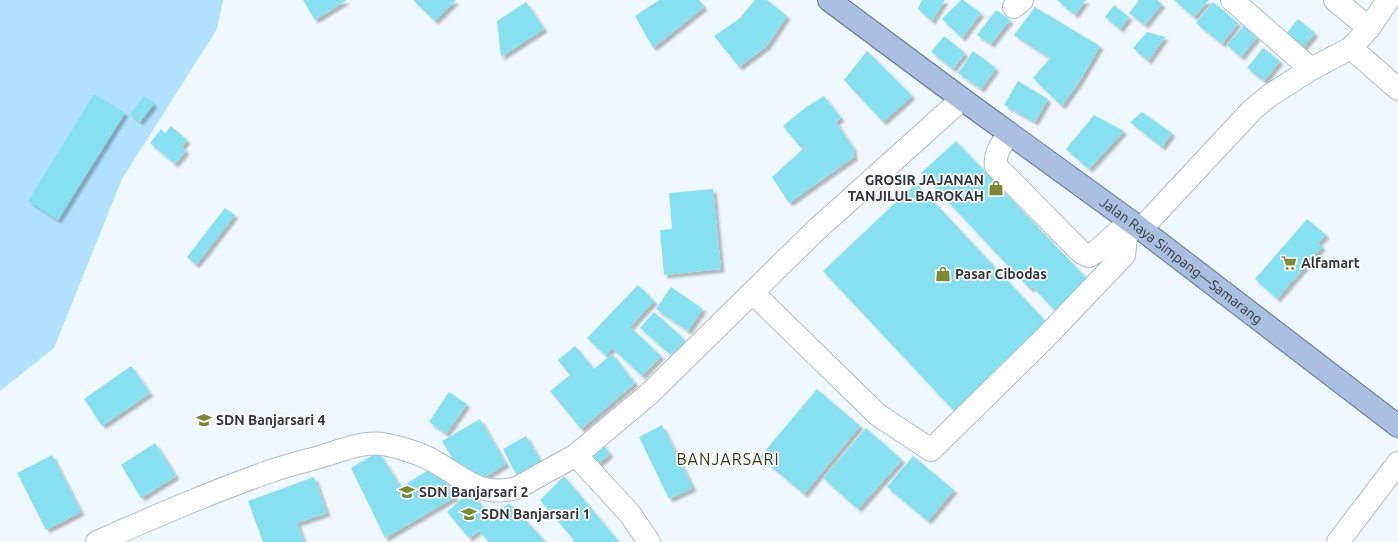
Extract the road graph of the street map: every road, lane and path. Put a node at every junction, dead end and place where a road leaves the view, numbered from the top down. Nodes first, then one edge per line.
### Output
1 (829, 0) edge
2 (1232, 0) edge
3 (1335, 0) edge
4 (1388, 0) edge
5 (1369, 28) junction
6 (1351, 48) junction
7 (1311, 69) junction
8 (1398, 88) edge
9 (962, 99) junction
10 (1009, 133) junction
11 (1136, 225) junction
12 (752, 293) junction
13 (1398, 426) edge
14 (576, 456) junction
15 (1398, 463) edge
16 (96, 542) edge
17 (649, 542) edge
18 (1338, 542) edge

1 - 9 main road, Jalan Raya Simpang—Samarang
2 - 7 street
3 - 5 street
4 - 5 street
5 - 6 street
6 - 7 street
6 - 8 street
7 - 11 street
9 - 10 main road, Jalan Raya Simpang—Samarang
9 - 12 street
10 - 11 main road, Jalan Raya Simpang—Samarang
10 - 11 street
11 - 12 street
11 - 13 main road, Jalan Raya Simpang—Samarang
12 - 14 street
14 - 16 street
14 - 17 street
15 - 18 street

